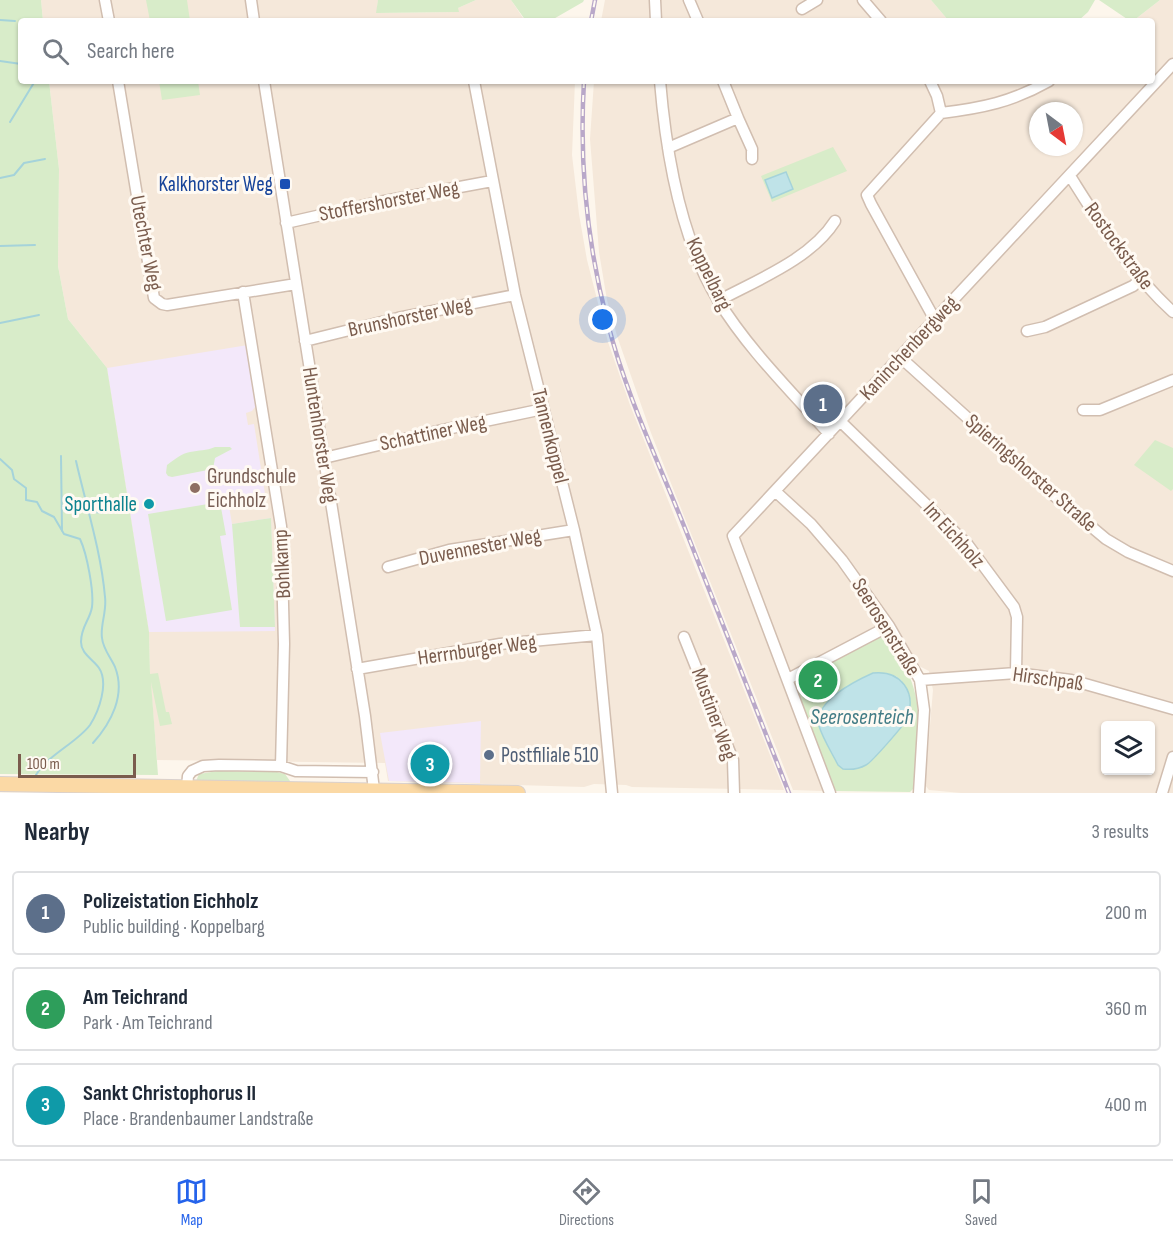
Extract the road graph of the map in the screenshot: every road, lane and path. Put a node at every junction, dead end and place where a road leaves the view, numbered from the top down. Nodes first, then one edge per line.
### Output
1 (105, 0) edge
2 (251, 0) edge
3 (655, 0) edge
4 (689, 0) edge
5 (817, 0) edge
6 (862, 0) edge
7 (802, 9) dead end
8 (108, 18) edge
9 (254, 18) edge
10 (656, 18) edge
11 (697, 18) edge
12 (878, 18) edge
13 (1173, 64) edge
14 (118, 84) edge
15 (264, 84) edge
16 (475, 84) edge
17 (660, 84) edge
18 (724, 84) edge
19 (931, 84) edge
20 (1043, 84) edge
21 (1155, 84) edge
22 (1155, 84) edge
23 (941, 113) junction
24 (738, 118) junction
25 (668, 148) junction
26 (752, 159) dead end
27 (1070, 176) junction
28 (492, 181) junction
29 (836, 221) dead end
30 (286, 223) junction
31 (1140, 280) junction
32 (296, 284) junction
33 (243, 292) junction
34 (515, 295) junction
35 (718, 301) junction
36 (1173, 312) edge
37 (935, 320) junction
38 (1027, 332) dead end
39 (305, 340) junction
40 (900, 357) junction
41 (1173, 380) edge
42 (543, 409) junction
43 (1083, 411) dead end
44 (840, 421) junction
45 (829, 434) junction
46 (324, 458) junction
47 (775, 491) junction
48 (573, 530) junction
49 (388, 567) dead end
50 (1173, 571) edge
51 (889, 626) junction
52 (597, 635) junction
53 (684, 637) dead end
54 (357, 669) junction
55 (1016, 673) junction
56 (788, 679) junction
57 (920, 680) junction
58 (1173, 709) edge
59 (1173, 758) edge
60 (281, 766) junction
61 (373, 772) junction
62 (0, 784) edge
63 (187, 787) junction
64 (152, 790) edge
65 (374, 790) junction
66 (463, 792) edge
67 (518, 793) edge
68 (612, 793) edge
69 (734, 793) edge
70 (830, 793) edge
71 (919, 793) edge
72 (1162, 793) edge

1 - 8 street
2 - 9 street
3 - 10 street
4 - 11 street
5 - 7 street
6 - 12 street
13 - 22 street, Kaninchenbergweg
14 - 33 street, Utechter Weg
15 - 30 street, Huntenhorster Weg
16 - 28 street, Tannenkoppel
17 - 25 street, Koppelbarg
18 - 24 street
19 - 23 street
20 - 23 street
21 - 27 street, Kaninchenbergweg
23 - 37 street
24 - 25 street
24 - 26 street
25 - 35 street, Koppelbarg
27 - 31 street, Rostockstraße
27 - 37 street, Kaninchenbergweg
28 - 30 street, Stoffershorster Weg
28 - 34 street, Tannenkoppel
29 - 35 street
30 - 32 street, Huntenhorster Weg
31 - 36 street, Rostockstraße
31 - 38 street
32 - 33 street, Utechter Weg
32 - 39 street, Huntenhorster Weg
33 - 60 street, Bohlkamp
34 - 39 street, Brunshorster Weg
34 - 42 street, Tannenkoppel
35 - 45 street, Koppelbarg
37 - 40 street, Kaninchenbergweg
39 - 46 street, Huntenhorster Weg
40 - 44 street, Kaninchenbergweg
40 - 50 street, Spieringshorster Straße
41 - 43 street
42 - 46 street, Schattiner Weg
42 - 48 street, Tannenkoppel
44 - 45 street, Kaninchenbergweg
44 - 55 street, Im Eichholz
45 - 47 street, Kaninchenbergweg
46 - 54 street, Huntenhorster Weg
47 - 51 street, Seerosenstraße
47 - 56 street, Kaninchenbergweg
48 - 49 street, Duvennester Weg
48 - 52 street, Tannenkoppel
51 - 56 street
51 - 57 street, Seerosenstraße
52 - 54 street, Herrnburger Weg
52 - 68 street, Tannenkoppel
53 - 69 street, Mustiner Weg
54 - 61 street, Huntenhorster Weg
55 - 57 street, Hirschpaß
55 - 58 street, Hirschpaß
56 - 70 street, Kaninchenbergweg
57 - 71 street, Seerosenstraße
59 - 72 street
60 - 61 street
60 - 63 street
61 - 65 street, Huntenhorster Weg
62 - 64 main road
63 - 64 main road
63 - 65 main road
65 - 66 main road
66 - 67 main road

